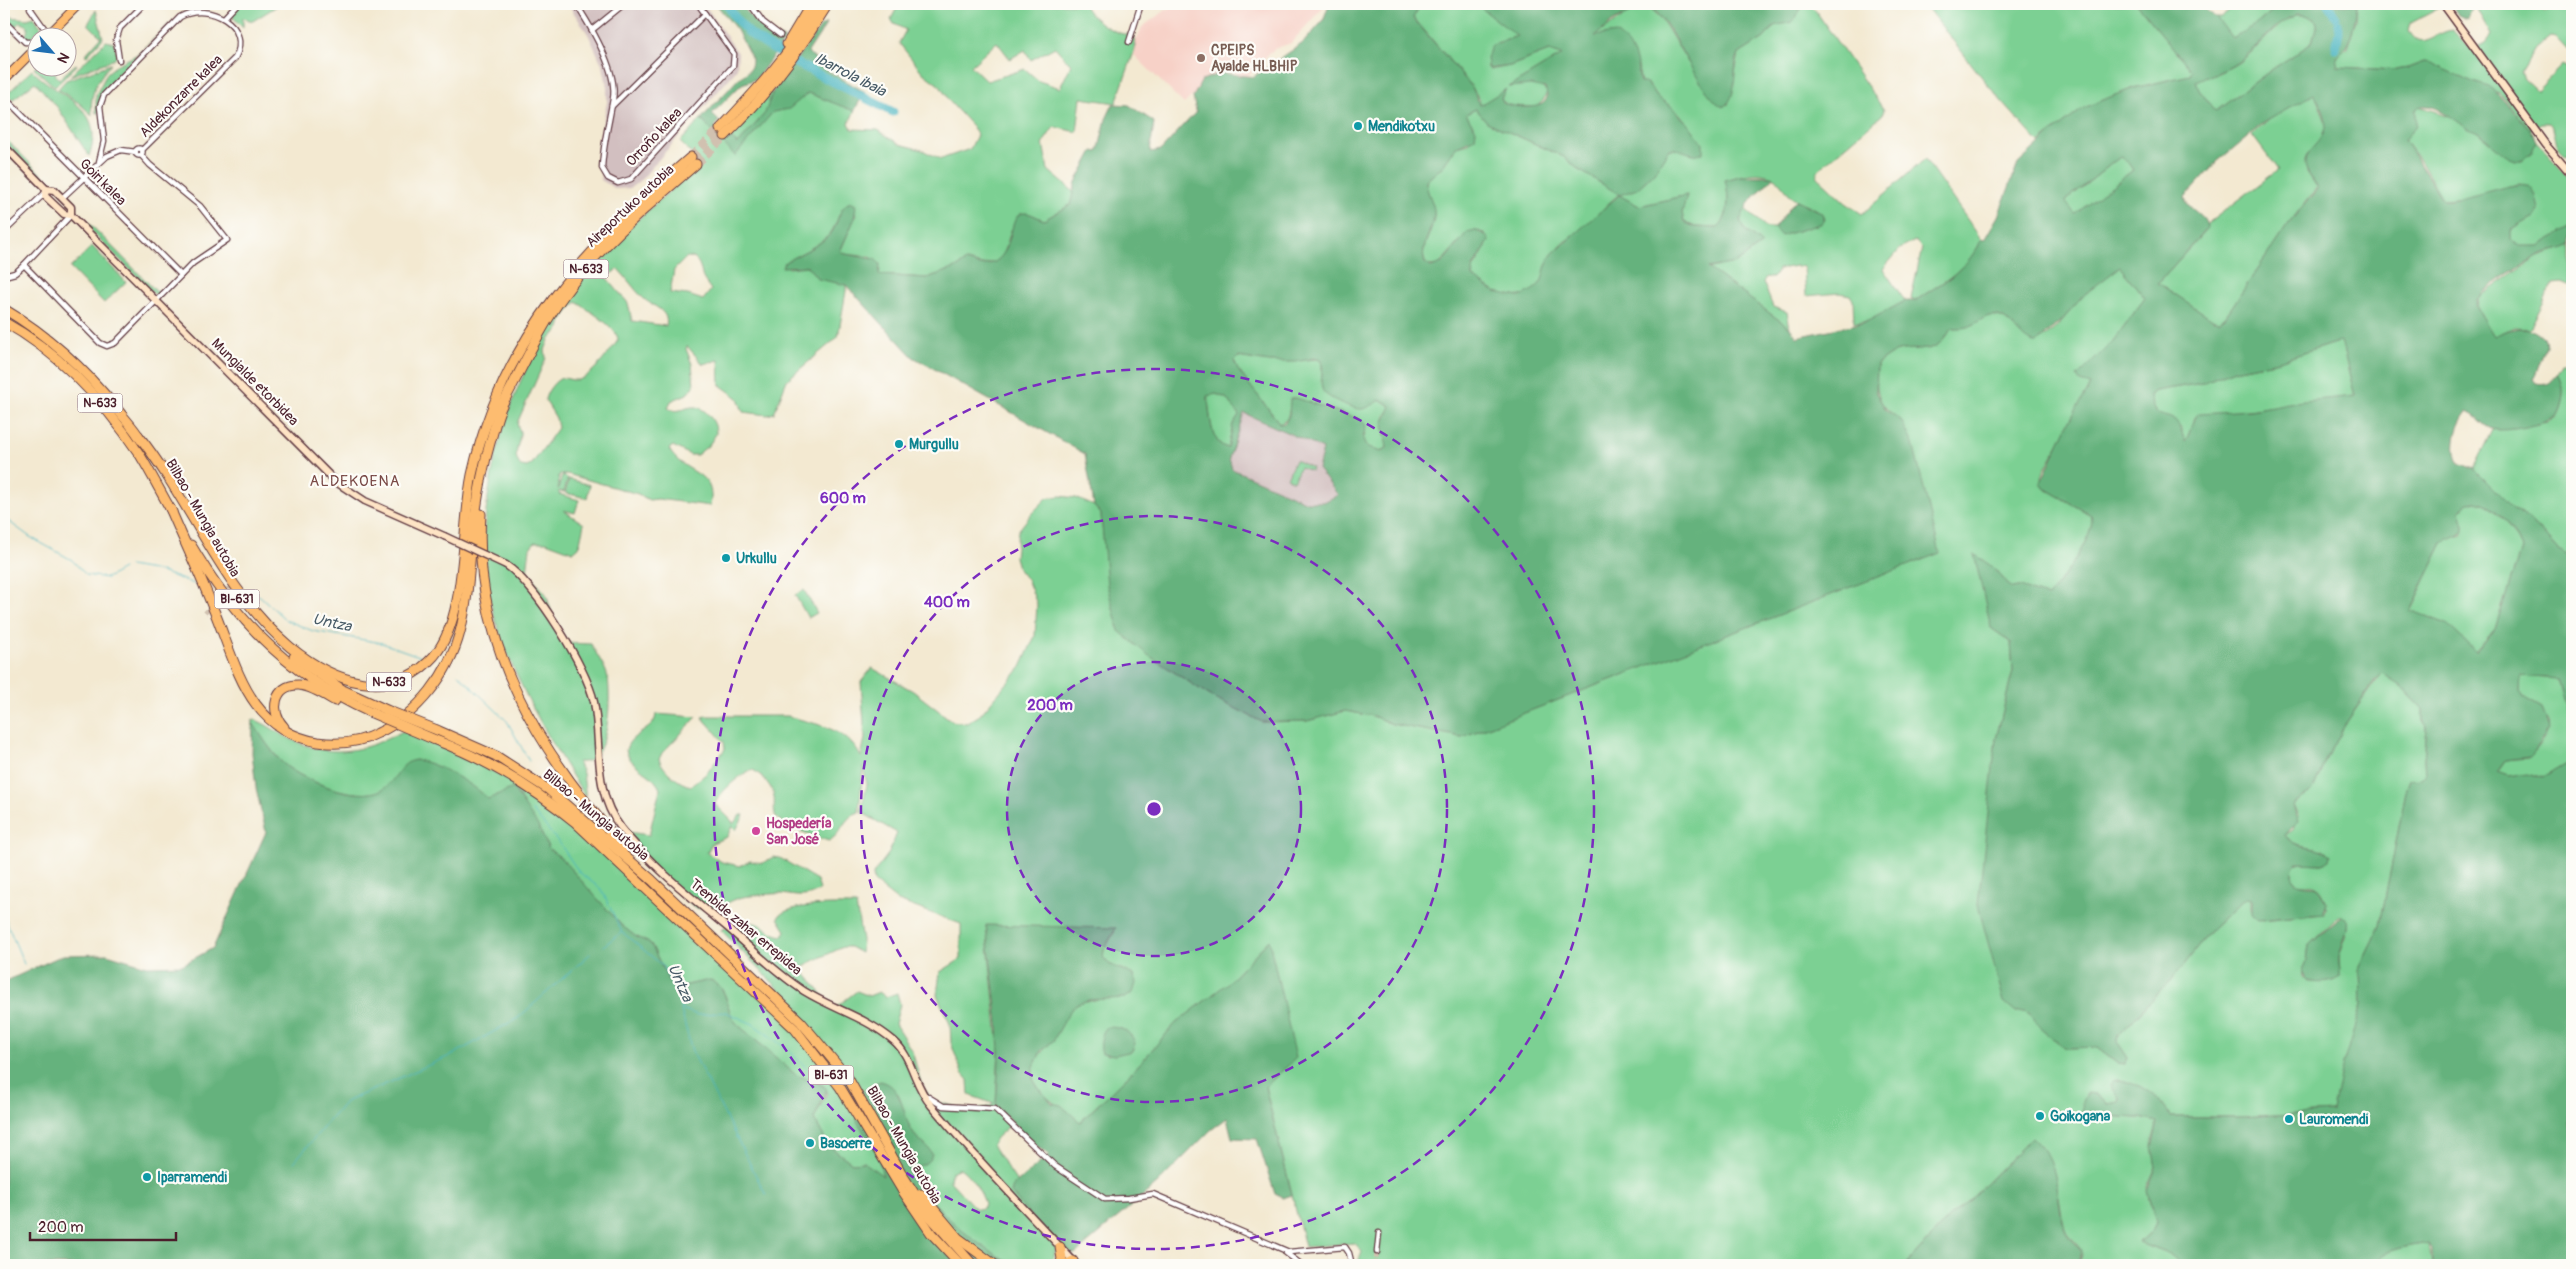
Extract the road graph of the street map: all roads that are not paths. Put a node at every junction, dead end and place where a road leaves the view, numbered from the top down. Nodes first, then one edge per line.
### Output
1 (29, 4) edge
2 (79, 4) edge
3 (144, 4) edge
4 (237, 4) edge
5 (576, 4) edge
6 (624, 4) edge
7 (698, 4) edge
8 (750, 4) edge
9 (811, 4) edge
10 (819, 4) edge
11 (830, 4) edge
12 (1141, 4) edge
13 (2443, 4) edge
14 (705, 14) junction
15 (224, 18) junction
16 (4, 21) edge
17 (42, 28) edge
18 (53, 28) edge
19 (592, 30) junction
20 (780, 35) dead end
21 (28, 42) dead end
22 (1128, 42) dead end
23 (28, 56) edge
24 (119, 60) dead end
25 (4, 80) edge
26 (757, 90) junction
27 (10, 103) dead end
28 (611, 106) junction
29 (104, 145) junction
30 (4, 146) edge
31 (112, 152) junction
32 (142, 152) junction
33 (99, 162) junction
34 (2572, 175) edge
35 (84, 177) junction
36 (45, 191) junction
37 (62, 198) junction
38 (70, 214) junction
39 (4, 232) edge
40 (24, 265) junction
41 (180, 275) junction
42 (4, 276) edge
43 (156, 301) junction
44 (4, 309) edge
45 (4, 322) edge
46 (519, 352) junction
47 (506, 398) junction
48 (138, 435) junction
49 (170, 508) junction
50 (472, 538) junction
51 (506, 565) joint
52 (365, 710) junction
53 (387, 715) junction
54 (435, 735) junction
55 (311, 741) junction
56 (652, 880) junction
57 (923, 1094) junction
58 (883, 1138) junction
59 (1379, 1233) dead end
60 (941, 1245) junction
61 (1060, 1247) junction
62 (1283, 1250) junction
63 (1377, 1252) tunnel mouth
64 (1071, 1264) edge
65 (954, 1265) edge
66 (961, 1265) edge
67 (973, 1265) edge
68 (995, 1265) edge
69 (1060, 1265) edge
70 (1302, 1265) edge
71 (1352, 1265) edge

1 - 17 street
2 - 18 main road
3 - 24 street
4 - 15 street
5 - 19 street, Orroño kalea
6 - 19 street
7 - 14 street
8 - 20 street
9 - 26 highway
10 - 26 highway
11 - 26 highway
12 - 22 street
13 - 34 street
14 - 28 street
14 - 28 street, Orroño kalea
15 - 29 street
15 - 32 street, Aldekonzarre kalea
16 - 21 street
19 - 28 street, Orroño kalea
23 - 25 main road
27 - 35 street, Goiri kalea
29 - 31 street
29 - 33 street
30 - 36 street, Mungialde etorbidea
31 - 32 street
31 - 33 street
32 - 41 street
33 - 35 street
35 - 37 street
35 - 41 street, Goiri kalea
36 - 37 street, Mungialde etorbidea
36 - 38 street, Mungialde etorbidea
36 - 39 street
37 - 38 street, Mungialde etorbidea
38 - 40 street
38 - 43 street, Mungialde etorbidea
40 - 42 street
40 - 43 street
41 - 43 street
43 - 51 street, Mungialde etorbidea, bridge
44 - 48 highway, Bilbao - Mungia autobia / N-633
45 - 49 highway, Bilbao - Mungia autobia / N-633
46 - 47 highway, Aireportuko autobia / N-633
46 - 48 highway, N-633
46 - 50 highway, N-633
47 - 50 highway, N-633
47 - 56 highway
48 - 53 highway, Bilbao - Mungia autobia / BI-631
49 - 52 highway, Bilbao - Mungia autobia / BI-631
49 - 55 highway
50 - 55 highway, N-633
51 - 57 street, Trenbide zahar errepidea
52 - 53 highway, Bilbao - Mungia autobia / BI-631
52 - 55 highway
53 - 54 highway, Bilbao - Mungia autobia / BI-631, bridge
54 - 56 highway, Bilbao - Mungia autobia / BI-631
54 - 60 highway, Bilbao - Mungia autobia / BI-631
56 - 58 highway, Bilbao - Mungia autobia / BI-631
57 - 61 street, Trenbide zahar errepidea
57 - 62 street
58 - 67 highway, Bilbao - Mungia autobia / BI-631
58 - 68 highway
59 - 63 street
60 - 65 highway
60 - 66 highway, Bilbao - Mungia autobia / BI-631
61 - 64 street, Trenbide zahar errepidea
61 - 69 highway
62 - 70 street
62 - 71 street

